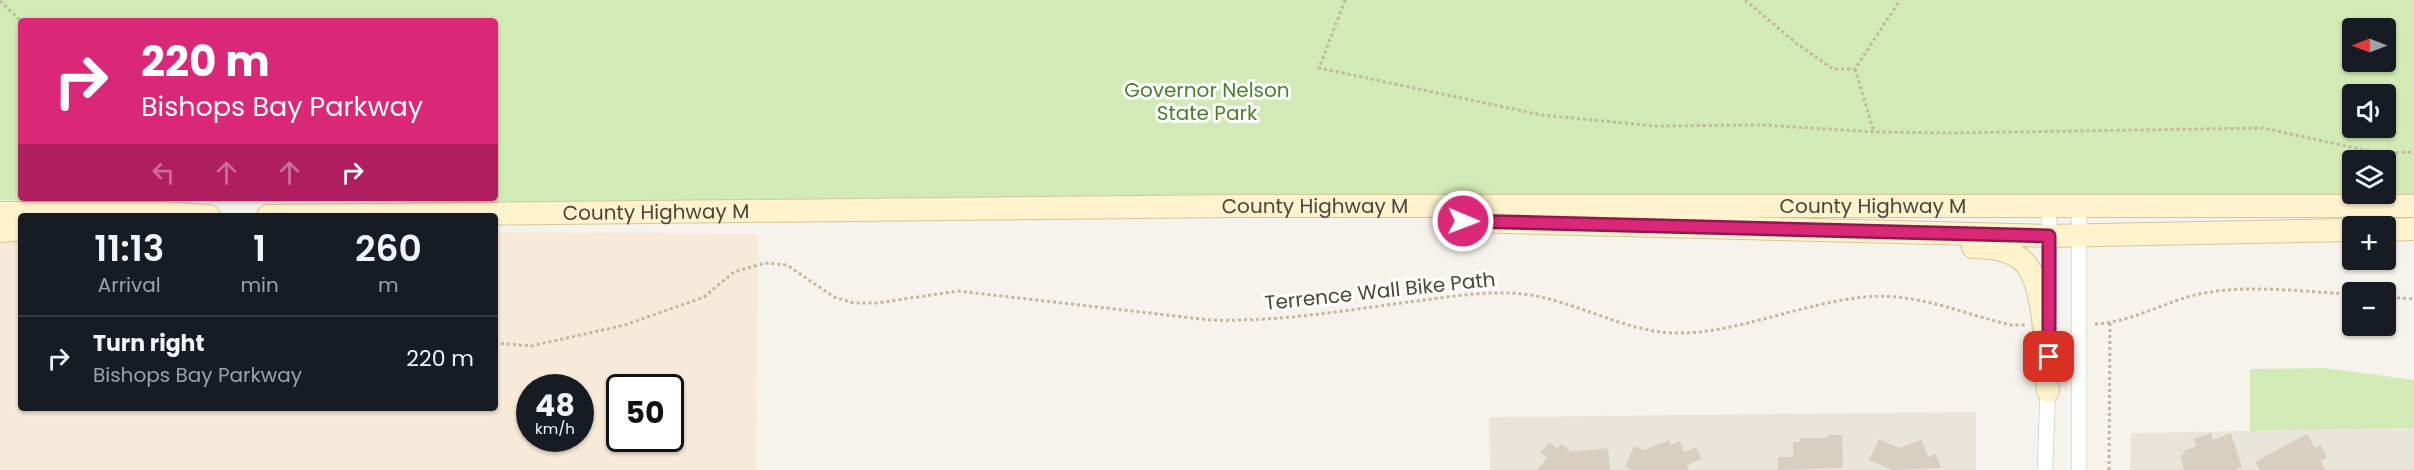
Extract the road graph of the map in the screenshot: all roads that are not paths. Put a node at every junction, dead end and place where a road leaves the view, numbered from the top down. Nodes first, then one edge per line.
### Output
1 (2414, 206) edge
2 (2079, 207) junction
3 (2049, 208) junction
4 (1045, 209) junction
5 (0, 213) edge
6 (18, 213) edge
7 (18, 213) edge
8 (174, 213) edge
9 (498, 214) edge
10 (1730, 227) junction
11 (18, 229) edge
12 (2414, 229) edge
13 (2342, 230) edge
14 (2396, 230) edge
15 (0, 231) edge
16 (2049, 236) junction
17 (2079, 236) junction
18 (2048, 391) junction
19 (2045, 470) edge
20 (2079, 470) edge

1 - 2 main road, County Highway M
2 - 3 main road, County Highway M
2 - 17 street
3 - 4 main road, County Highway M
3 - 16 street
4 - 9 main road, County Highway M
4 - 10 main road, County Highway M
5 - 7 main road
6 - 8 main road
10 - 16 main road, County Highway M
10 - 18 main road
11 - 15 main road
12 - 14 main road
13 - 17 main road, County Highway M
16 - 17 main road, County Highway M
16 - 18 street
17 - 20 street
18 - 19 street

